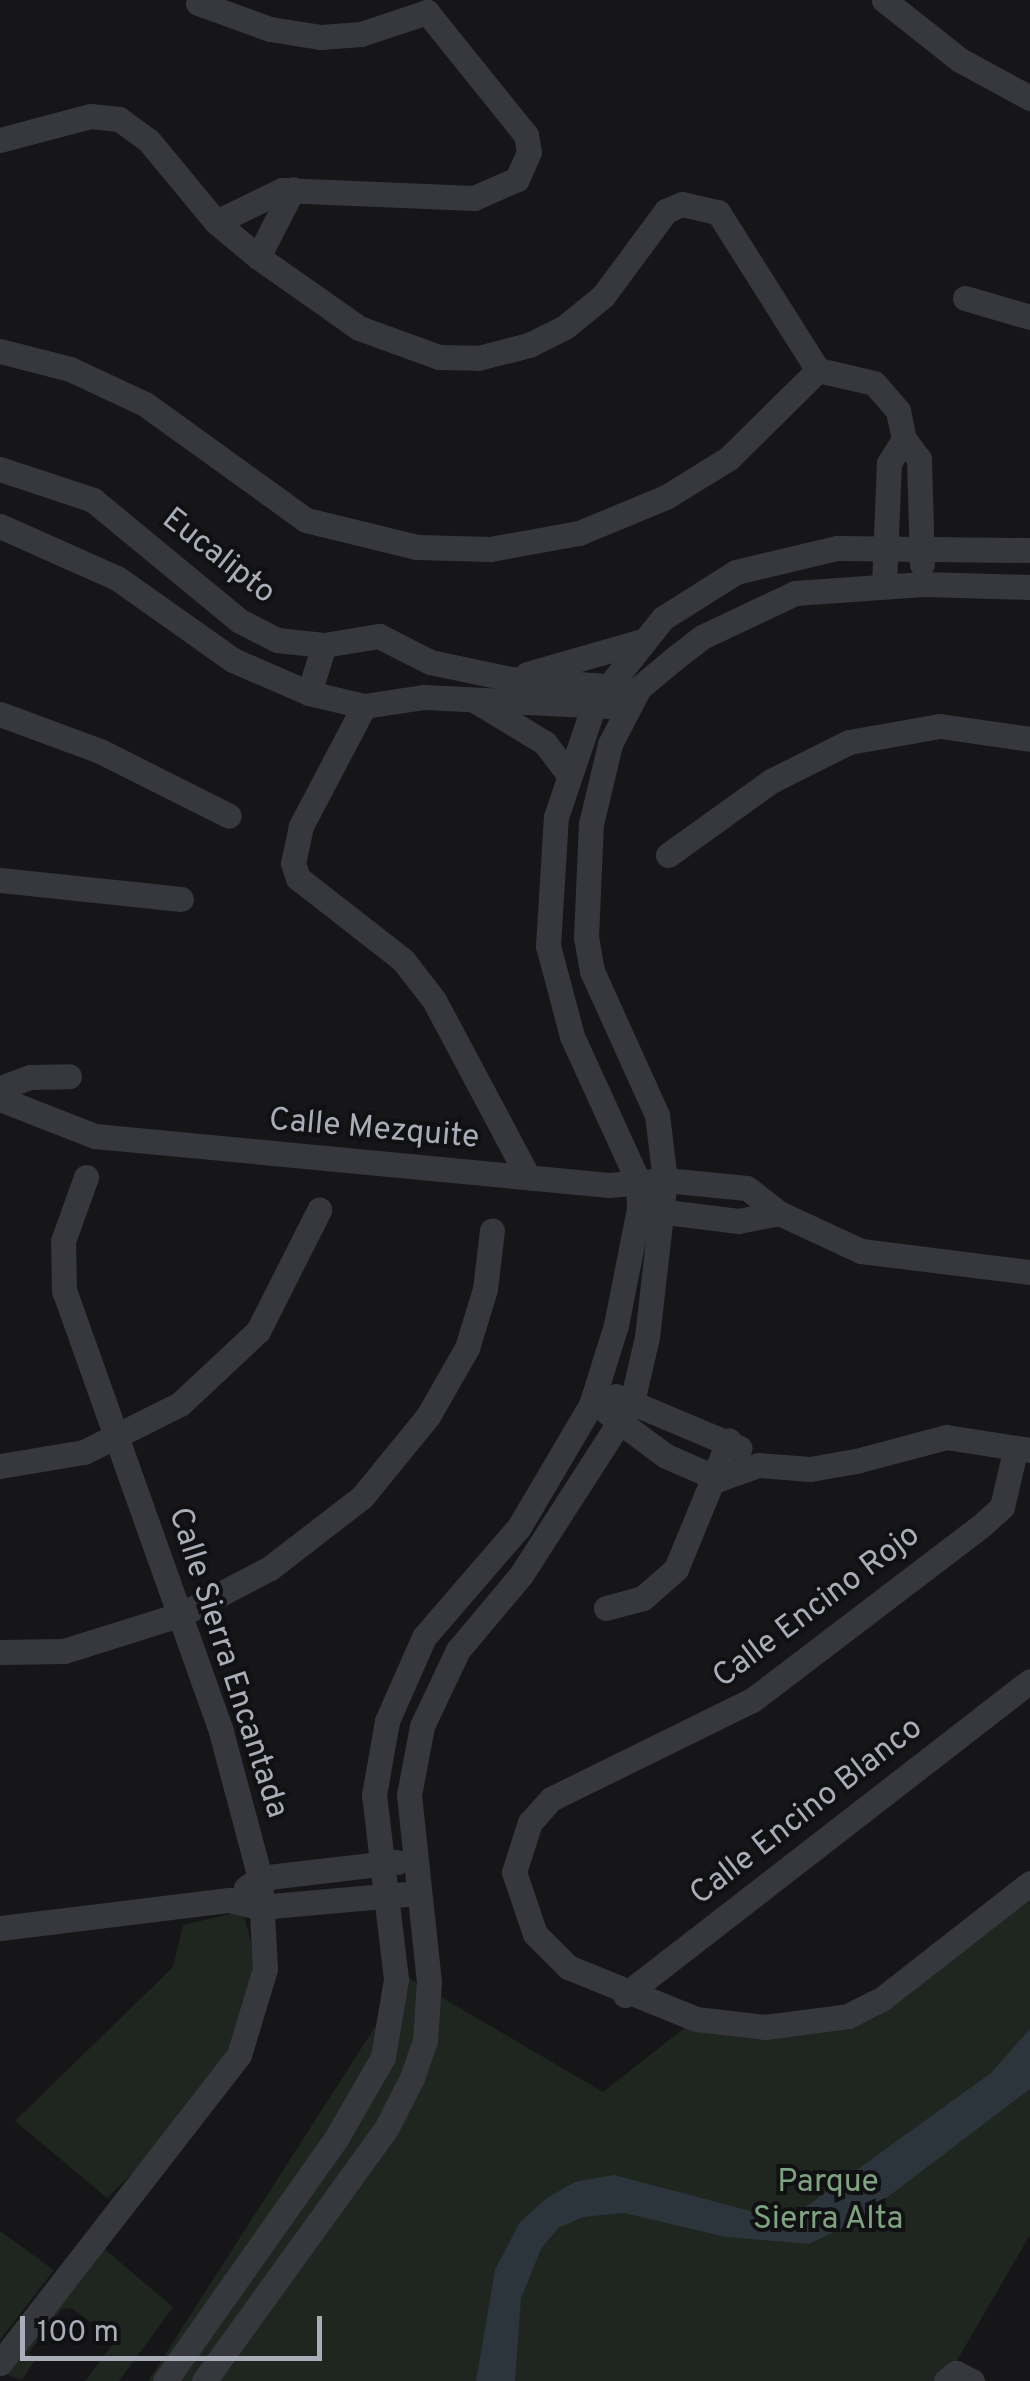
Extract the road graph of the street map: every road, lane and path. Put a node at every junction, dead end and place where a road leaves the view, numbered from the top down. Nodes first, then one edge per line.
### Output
1 (884, 0) edge
2 (198, 3) dead end
3 (1030, 98) edge
4 (0, 140) edge
5 (293, 189) junction
6 (216, 222) junction
7 (258, 257) junction
8 (966, 298) dead end
9 (1030, 316) edge
10 (0, 351) edge
11 (818, 370) junction
12 (904, 440) junction
13 (0, 469) edge
14 (0, 526) edge
15 (884, 547) junction
16 (922, 548) junction
17 (1030, 550) edge
18 (923, 584) junction
19 (884, 586) junction
20 (1030, 588) edge
21 (642, 641) junction
22 (324, 645) junction
23 (430, 662) junction
24 (512, 679) junction
25 (310, 693) junction
26 (601, 696) junction
27 (424, 697) junction
28 (471, 698) junction
29 (633, 698) junction
30 (364, 706) junction
31 (0, 714) edge
32 (1030, 739) edge
33 (568, 772) junction
34 (229, 816) dead end
35 (668, 855) dead end
36 (0, 880) edge
37 (181, 899) dead end
38 (69, 1076) dead end
39 (0, 1088) edge
40 (6, 1106) edge
41 (86, 1177) dead end
42 (528, 1177) junction
43 (638, 1180) junction
44 (666, 1180) junction
45 (609, 1185) junction
46 (320, 1210) dead end
47 (651, 1210) junction
48 (779, 1213) junction
49 (492, 1230) dead end
50 (1030, 1272) edge
51 (594, 1397) junction
52 (627, 1411) junction
53 (116, 1440) junction
54 (729, 1440) junction
55 (1022, 1451) edge
56 (758, 1465) junction
57 (0, 1466) edge
58 (719, 1478) junction
59 (606, 1608) dead end
60 (182, 1614) junction
61 (0, 1652) edge
62 (1030, 1681) edge
63 (417, 1860) junction
64 (382, 1863) junction
65 (260, 1878) junction
66 (1030, 1883) edge
67 (424, 1893) junction
68 (390, 1896) junction
69 (229, 1900) junction
70 (260, 1907) junction
71 (0, 1928) edge
72 (625, 1995) junction
73 (0, 2363) edge
74 (164, 2381) edge
75 (204, 2381) edge
76 (946, 2381) edge
77 (972, 2381) edge

1 - 3 street
2 - 5 street
4 - 6 street
5 - 6 street
5 - 7 street
6 - 7 street
7 - 11 street
8 - 9 street
10 - 11 street
11 - 12 street
12 - 15 street
12 - 16 street
13 - 22 street, Eucalipto
14 - 25 street, Eucalipto
15 - 16 street
15 - 19 street
15 - 21 street
16 - 17 street
16 - 18 street
18 - 19 street
18 - 20 street
19 - 29 street
21 - 24 street
21 - 26 street
22 - 23 street, Eucalipto
22 - 25 street
23 - 24 street, Eucalipto
23 - 27 street
24 - 26 street, Eucalipto
25 - 30 street, Eucalipto
26 - 28 street, Eucalipto
26 - 29 street, Eucalipto
26 - 33 street
27 - 28 street, Eucalipto
27 - 30 street, Eucalipto
28 - 33 street
29 - 44 street
30 - 42 street
31 - 34 street
32 - 35 street
33 - 43 street
36 - 37 street
38 - 39 street
40 - 42 street, Calle Mezquite
41 - 53 street, Calle Sierra Encantada
42 - 45 street, Calle Mezquite
43 - 44 street, Calle Mezquite
43 - 45 street, Calle Mezquite
43 - 47 street
44 - 47 street
44 - 48 street, Calle Mezquite
45 - 47 street
46 - 53 street
47 - 48 street
47 - 51 street
47 - 52 street
48 - 50 street, Calle Mezquite
49 - 60 street
51 - 52 street
51 - 64 street
52 - 54 street
52 - 58 street
52 - 63 street
53 - 57 street
53 - 60 street, Calle Sierra Encantada
54 - 56 street
54 - 58 street
55 - 56 street, Calle Encino Rojo
55 - 72 street, Calle Encino Rojo
56 - 58 street, Calle Encino Rojo
58 - 59 street
60 - 61 street
60 - 65 street, Calle Sierra Encantada
62 - 72 street, Calle Encino Blanco
63 - 64 street
63 - 67 street
64 - 65 street
64 - 68 street
65 - 69 street
65 - 70 street, Calle Sierra Encantada
66 - 72 street, Calle Encino Rojo
67 - 68 street
67 - 75 street
68 - 70 street
68 - 74 street
69 - 70 street
69 - 71 street
70 - 73 street, Calle Sierra Encantada
76 - 77 street

